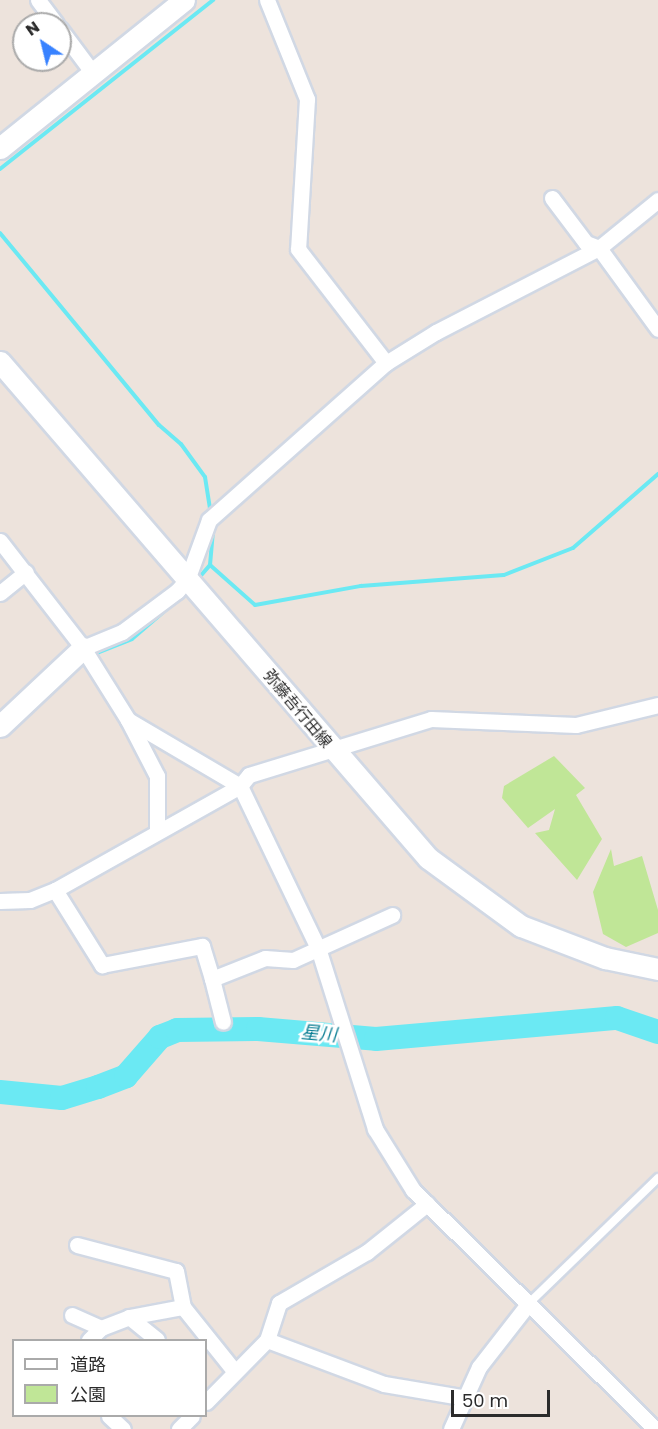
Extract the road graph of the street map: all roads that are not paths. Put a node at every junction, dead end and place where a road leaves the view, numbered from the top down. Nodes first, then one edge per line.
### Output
1 (184, 0) edge
2 (267, 0) edge
3 (72, 46) edge
4 (92, 72) junction
5 (0, 148) edge
6 (552, 198) dead end
7 (658, 200) edge
8 (599, 248) junction
9 (658, 329) edge
10 (0, 362) edge
11 (386, 363) junction
12 (0, 541) edge
13 (26, 572) junction
14 (187, 580) junction
15 (0, 593) edge
16 (83, 648) junction
17 (658, 705) edge
18 (128, 720) junction
19 (0, 724) edge
20 (332, 750) junction
21 (240, 786) junction
22 (157, 832) junction
23 (55, 890) junction
24 (0, 901) edge
25 (392, 915) dead end
26 (318, 948) junction
27 (658, 969) edge
28 (212, 980) junction
29 (223, 1022) dead end
30 (658, 1178) edge
31 (427, 1204) junction
32 (77, 1245) dead end
33 (528, 1304) junction
34 (183, 1307) junction
35 (72, 1315) dead end
36 (129, 1317) junction
37 (101, 1328) junction
38 (91, 1339) edge
39 (155, 1339) edge
40 (267, 1340) junction
41 (235, 1372) junction
42 (209, 1392) edge
43 (461, 1397) junction
44 (110, 1417) edge
45 (191, 1417) edge
46 (123, 1429) edge
47 (180, 1429) edge
48 (451, 1429) edge
49 (656, 1429) edge

1 - 4 main road
2 - 11 street
3 - 4 street
4 - 5 main road
6 - 8 street
7 - 8 street
8 - 9 street
8 - 11 street
10 - 14 main road, 弥藤吾行田線
11 - 14 street
12 - 13 street
13 - 15 street
13 - 16 street
14 - 16 street
14 - 20 main road, 弥藤吾行田線
16 - 18 street
16 - 19 main road
17 - 20 street
18 - 21 street
18 - 22 street
20 - 21 street
20 - 27 main road, 弥藤吾行田線
21 - 22 street
21 - 26 street
22 - 23 street
23 - 24 street
23 - 28 street
25 - 26 street
26 - 28 street
26 - 31 street
28 - 29 street
30 - 33 lane
31 - 33 street
31 - 40 street
32 - 34 street
33 - 43 street
33 - 49 street
34 - 36 street
34 - 41 street
35 - 37 street
36 - 37 street
36 - 39 street
37 - 38 street
40 - 41 street
40 - 43 street
41 - 42 street
43 - 48 street
44 - 46 street
45 - 47 street

